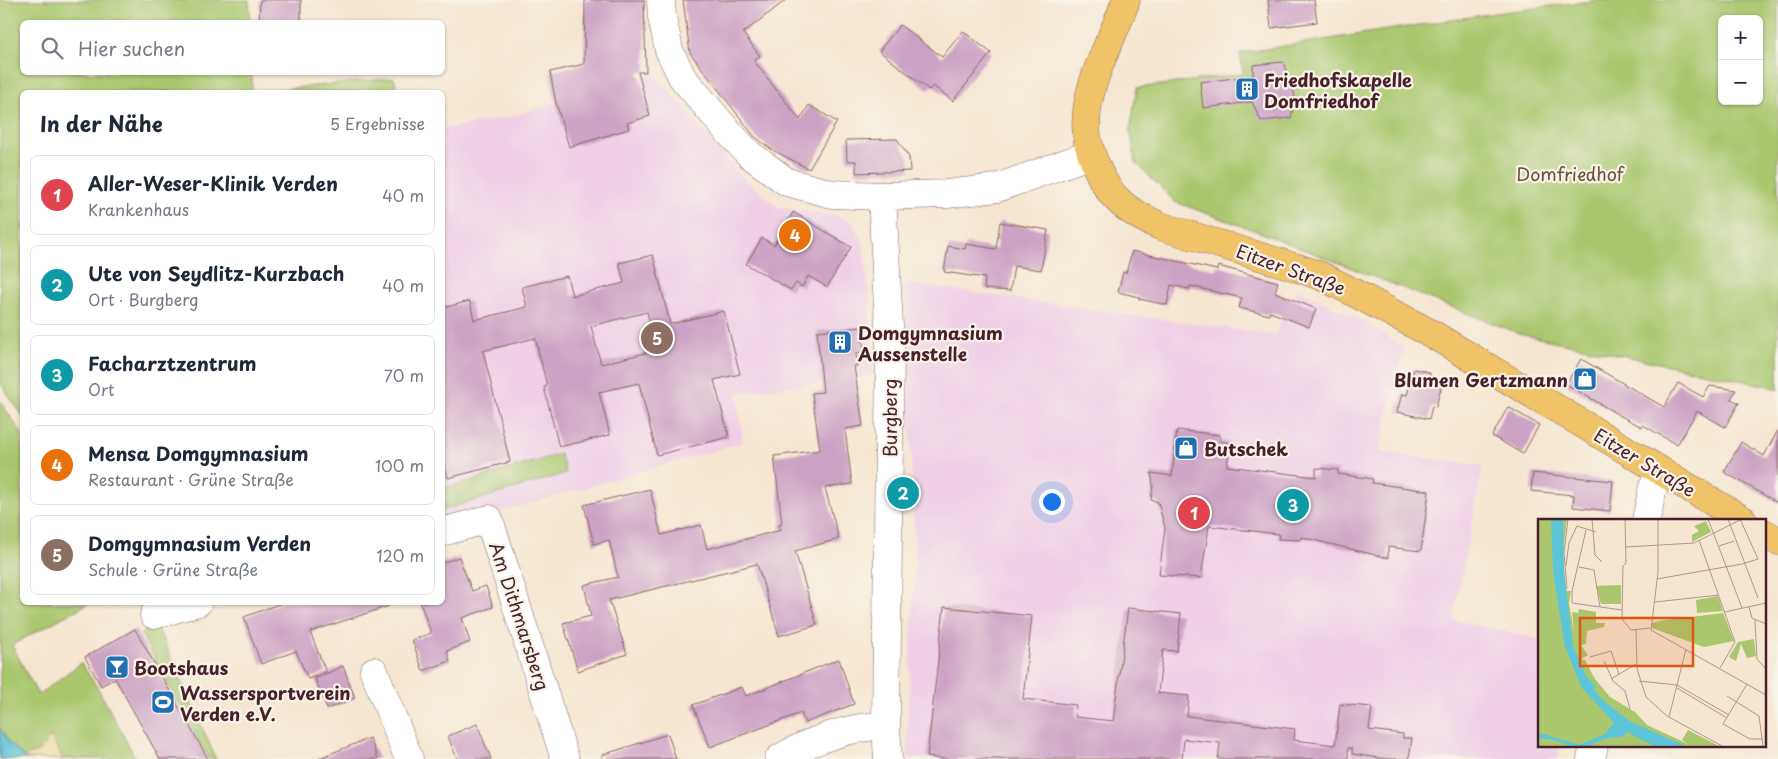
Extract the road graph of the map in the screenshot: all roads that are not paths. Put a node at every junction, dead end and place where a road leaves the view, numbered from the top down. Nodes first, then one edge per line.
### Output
1 (661, 0) edge
2 (1126, 0) edge
3 (1091, 154) junction
4 (882, 196) junction
5 (1661, 472) junction
6 (1646, 519) edge
7 (1741, 519) edge
8 (445, 531) edge
9 (1766, 534) edge
10 (1778, 541) edge
11 (188, 605) edge
12 (154, 615) dead end
13 (374, 671) dead end
14 (886, 726) junction
15 (1594, 746) edge
16 (409, 759) edge
17 (565, 759) edge
18 (779, 759) edge
19 (888, 759) edge
20 (1591, 759) edge

1 - 4 street
2 - 3 main road, Eitzer Straße
3 - 4 street
3 - 5 main road, Eitzer Straße
4 - 14 street, Burgberg
5 - 6 street
5 - 7 main road, Eitzer Straße
8 - 17 street, Am Dithmarsberg
9 - 10 main road
11 - 12 street
13 - 16 street
14 - 18 street
14 - 19 street, Burgberg
15 - 20 street

